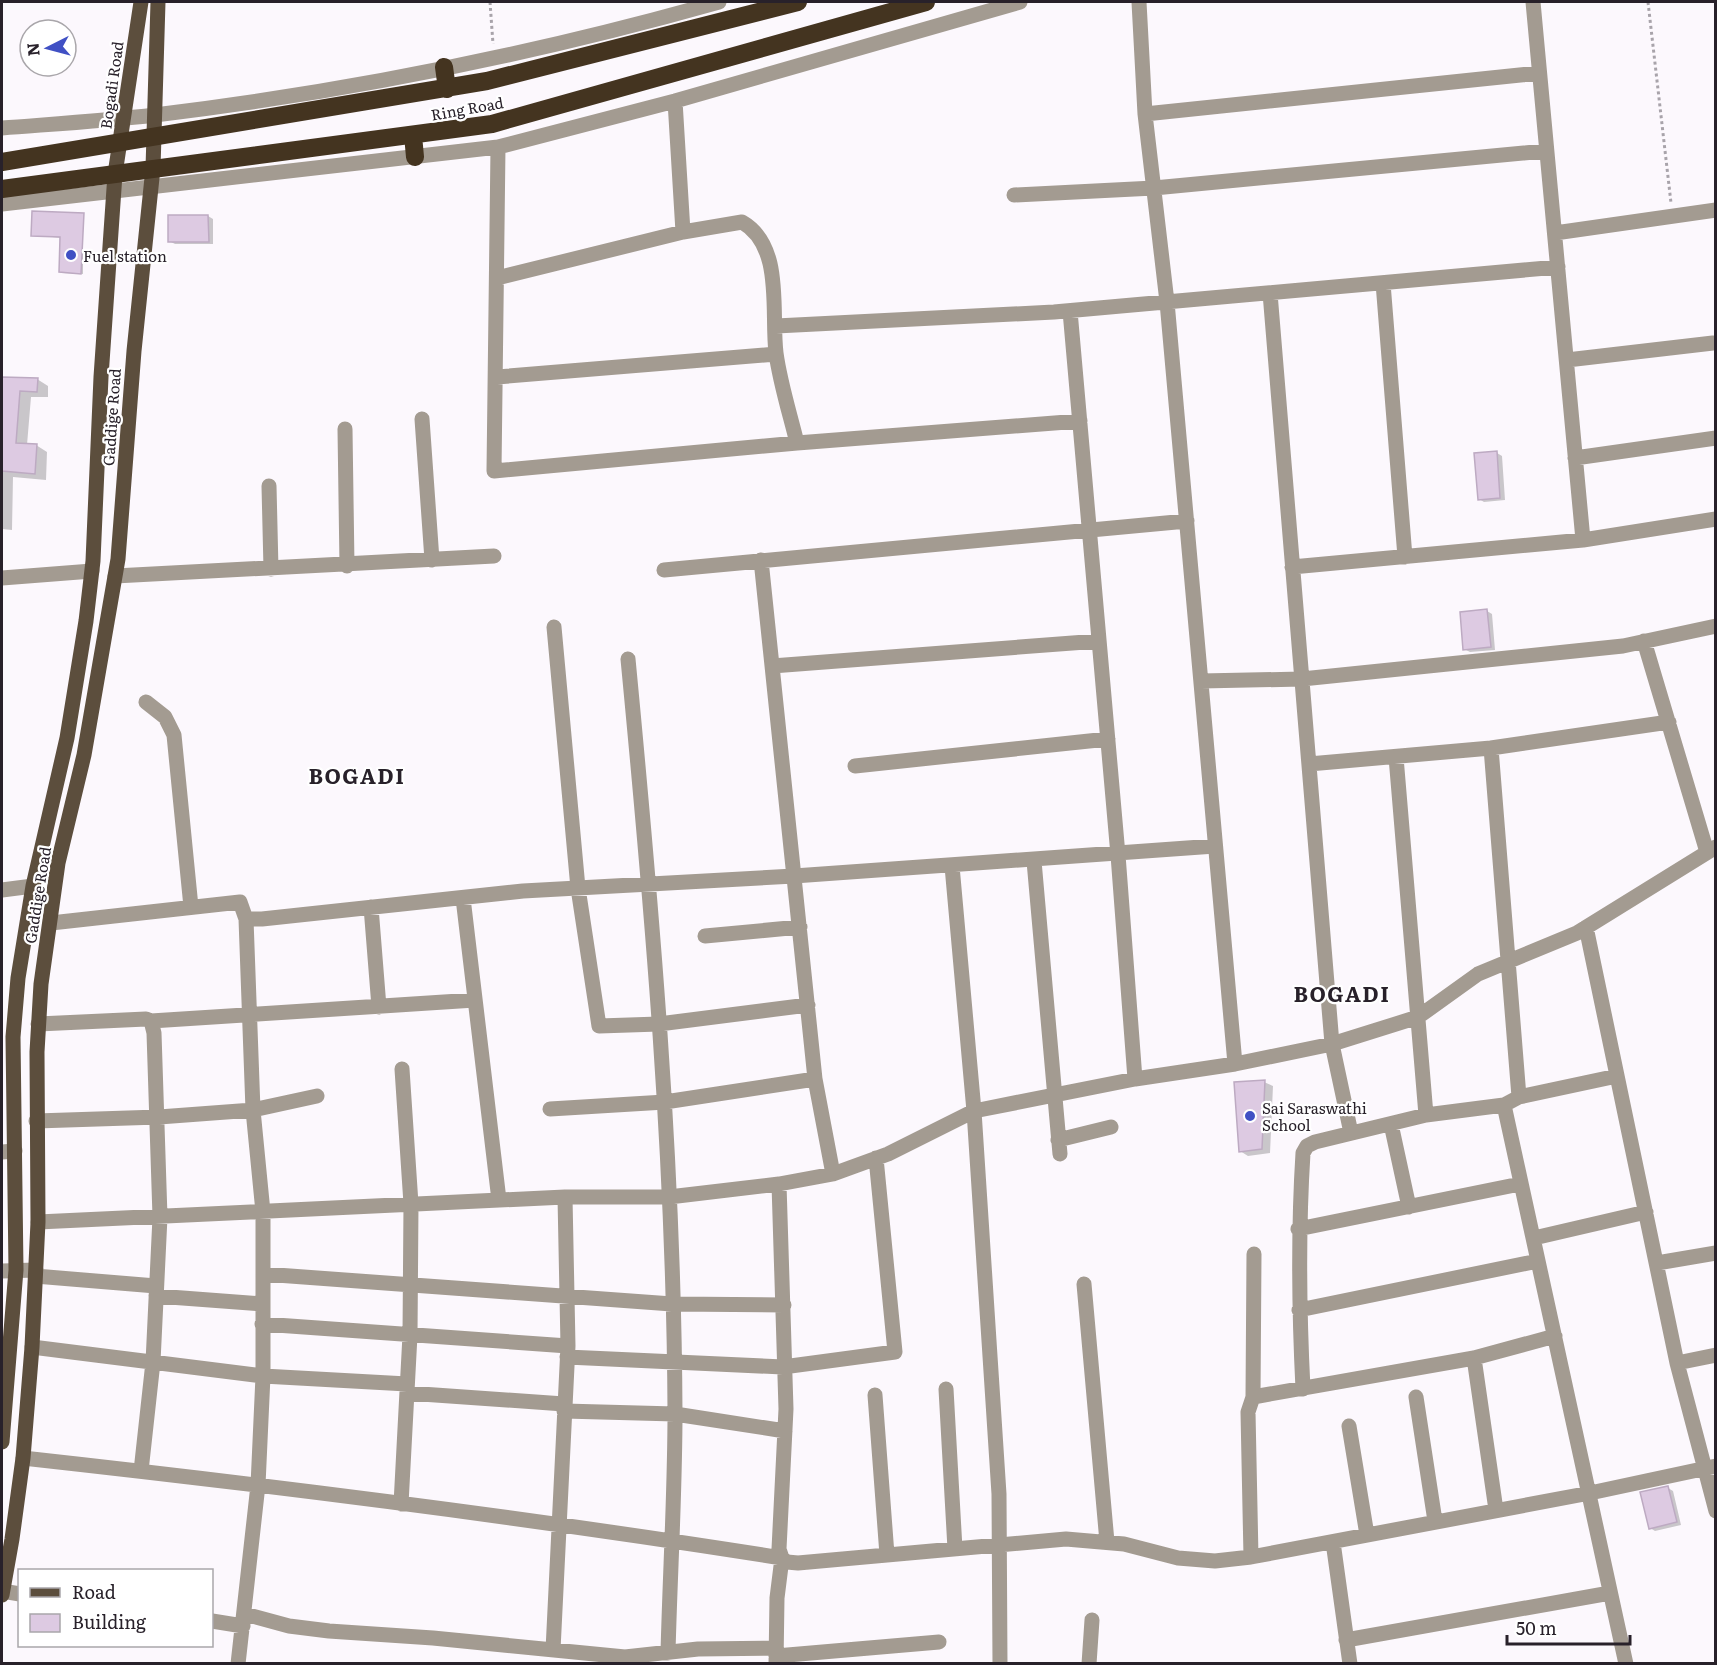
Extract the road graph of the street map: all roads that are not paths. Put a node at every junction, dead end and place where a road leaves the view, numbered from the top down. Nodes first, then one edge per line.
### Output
1 (141, 2) edge
2 (158, 2) edge
3 (719, 2) edge
4 (798, 2) edge
5 (926, 2) edge
6 (1020, 2) edge
7 (1138, 2) edge
8 (1533, 2) edge
9 (656, 29) junction
10 (444, 67) junction
11 (1539, 73) junction
12 (447, 88) junction
13 (675, 101) junction
14 (1145, 114) junction
15 (154, 115) junction
16 (124, 118) junction
17 (2, 128) edge
18 (413, 135) junction
19 (153, 137) junction
20 (121, 142) junction
21 (498, 147) junction
22 (1545, 151) junction
23 (415, 157) junction
24 (2, 162) edge
25 (152, 178) junction
26 (114, 183) junction
27 (1154, 188) junction
28 (2, 189) edge
29 (1014, 195) dead end
30 (2, 204) edge
31 (1716, 210) edge
32 (683, 232) junction
33 (1556, 233) junction
34 (1558, 267) junction
35 (497, 278) junction
36 (1383, 283) junction
37 (1269, 293) junction
38 (1167, 302) junction
39 (1070, 311) junction
40 (776, 326) junction
41 (1713, 343) dead end
42 (776, 354) junction
43 (1567, 360) junction
44 (497, 377) junction
45 (422, 419) dead end
46 (1080, 422) junction
47 (345, 429) dead end
48 (1716, 438) edge
49 (797, 443) junction
50 (1575, 458) junction
51 (270, 486) dead end
52 (1716, 519) edge
53 (1187, 521) junction
54 (1090, 529) junction
55 (1583, 540) junction
56 (494, 556) dead end
57 (1405, 557) junction
58 (432, 560) junction
59 (761, 560) junction
60 (347, 566) junction
61 (1292, 567) junction
62 (271, 569) junction
63 (664, 570) dead end
64 (92, 571) junction
65 (115, 576) junction
66 (2, 578) edge
67 (1716, 626) edge
68 (554, 627) dead end
69 (1099, 641) junction
70 (1644, 641) junction
71 (628, 659) dead end
72 (772, 666) junction
73 (1302, 679) junction
74 (1201, 681) junction
75 (146, 702) dead end
76 (1668, 722) junction
77 (1108, 739) junction
78 (1491, 748) junction
79 (1396, 757) junction
80 (1309, 764) junction
81 (855, 765) dead end
82 (1215, 846) junction
83 (1711, 849) edge
84 (1118, 855) junction
85 (1034, 861) junction
86 (952, 866) junction
87 (794, 876) junction
88 (650, 884) junction
89 (33, 886) junction
90 (578, 888) junction
91 (2, 890) edge
92 (463, 898) junction
93 (371, 907) junction
94 (190, 908) junction
95 (246, 919) junction
96 (51, 923) junction
97 (800, 927) junction
98 (1586, 927) junction
99 (705, 936) dead end
100 (1509, 960) junction
101 (475, 1000) junction
102 (808, 1005) junction
103 (379, 1007) junction
104 (250, 1015) junction
105 (1418, 1017) junction
106 (151, 1021) junction
107 (38, 1024) junction
108 (659, 1024) junction
109 (1332, 1044) junction
110 (1235, 1064) junction
111 (402, 1069) dead end
112 (1617, 1076) junction
113 (815, 1079) junction
114 (1135, 1079) junction
115 (8, 1092) edge
116 (1053, 1095) junction
117 (317, 1096) dead end
118 (1520, 1096) junction
119 (665, 1102) junction
120 (1504, 1105) junction
121 (550, 1109) dead end
122 (253, 1110) junction
123 (974, 1112) junction
124 (1426, 1115) junction
125 (159, 1117) junction
126 (36, 1121) junction
127 (1391, 1124) junction
128 (1111, 1127) dead end
129 (1351, 1133) junction
130 (8, 1152) edge
131 (876, 1158) junction
132 (833, 1174) junction
133 (1520, 1184) junction
134 (779, 1185) junction
135 (565, 1197) junction
136 (669, 1197) junction
137 (499, 1200) junction
138 (411, 1204) junction
139 (1409, 1207) junction
140 (263, 1212) junction
141 (1646, 1212) junction
142 (160, 1217) junction
143 (38, 1222) junction
144 (1298, 1229) junction
145 (1534, 1238) junction
146 (1716, 1253) edge
147 (1254, 1254) dead end
148 (1538, 1261) junction
149 (1657, 1263) junction
150 (9, 1271) edge
151 (35, 1273) junction
152 (263, 1274) junction
153 (410, 1283) junction
154 (1084, 1284) dead end
155 (156, 1291) junction
156 (568, 1298) junction
157 (262, 1304) junction
158 (672, 1304) junction
159 (784, 1305) junction
160 (1299, 1310) junction
161 (262, 1324) junction
162 (410, 1335) junction
163 (1555, 1336) junction
164 (32, 1347) junction
165 (568, 1352) junction
166 (1716, 1355) edge
167 (1474, 1358) junction
168 (153, 1362) junction
169 (674, 1362) junction
170 (1677, 1362) junction
171 (783, 1367) junction
172 (263, 1376) junction
173 (407, 1389) junction
174 (946, 1389) dead end
175 (1304, 1389) junction
176 (875, 1395) dead end
177 (1253, 1397) junction
178 (1416, 1397) dead end
179 (564, 1408) junction
180 (675, 1414) junction
181 (1348, 1426) dead end
182 (785, 1431) junction
183 (2, 1442) edge
184 (23, 1458) junction
185 (1710, 1467) edge
186 (141, 1471) junction
187 (258, 1485) junction
188 (1590, 1493) junction
189 (401, 1504) junction
190 (1496, 1510) junction
191 (1716, 1511) edge
192 (1435, 1521) junction
193 (558, 1525) junction
194 (1367, 1535) junction
195 (671, 1540) junction
196 (1107, 1542) junction
197 (1333, 1542) junction
198 (999, 1545) junction
199 (955, 1549) junction
200 (887, 1555) junction
201 (1251, 1557) junction
202 (782, 1558) junction
203 (2, 1593) edge
204 (1610, 1593) junction
205 (18, 1594) edge
206 (244, 1620) junction
207 (1092, 1620) dead end
208 (213, 1621) edge
209 (1346, 1640) junction
210 (939, 1642) dead end
211 (553, 1650) junction
212 (776, 1656) edge
213 (659, 1657) edge
214 (623, 1660) edge
215 (238, 1664) edge
216 (1000, 1664) edge
217 (1089, 1664) edge
218 (1350, 1664) edge
219 (1626, 1664) edge

1 - 16 main road, Bogadi Road
2 - 15 main road
3 - 9 street
4 - 9 highway, Ring Road
5 - 18 highway, Ring Road
6 - 13 street
7 - 14 street
8 - 11 street
9 - 10 street
9 - 12 highway, Ring Road
10 - 12 highway
10 - 15 street
11 - 14 street
11 - 22 street
12 - 19 highway, Ring Road
13 - 21 street
13 - 32 street
14 - 27 street
15 - 16 street
15 - 19 main road
16 - 17 street
16 - 20 main road, Bogadi Road
18 - 23 highway
18 - 25 highway, Ring Road
19 - 20 highway, Ring Road
19 - 25 main road
20 - 24 highway, Ring Road
20 - 26 main road, Bogadi Road
21 - 23 street
21 - 35 street
22 - 27 street
22 - 33 street
23 - 25 street
25 - 26 highway, Ring Road
25 - 65 main road, Gaddige Road
26 - 28 highway, Ring Road
26 - 30 street
26 - 64 main road, Gaddige Road
27 - 29 street
27 - 38 street
31 - 33 street
32 - 35 street
32 - 40 street
33 - 34 street
34 - 36 street
34 - 43 street
35 - 44 street
36 - 37 street
36 - 57 street
37 - 38 street
37 - 61 street
38 - 39 street
38 - 53 street
39 - 40 street
39 - 46 street
40 - 42 street
41 - 43 street
42 - 44 street
42 - 49 street
43 - 50 street
44 - 49 street
45 - 58 street
46 - 49 street
46 - 54 street
47 - 60 street
48 - 50 street
50 - 55 street
51 - 62 street
52 - 55 street
53 - 54 street
53 - 74 street
54 - 59 street
54 - 69 street
55 - 57 street
56 - 58 street
57 - 61 street
58 - 60 street
59 - 63 street
59 - 72 street
60 - 62 street
61 - 73 street
62 - 65 street
64 - 66 street
64 - 89 main road, Gaddige Road
65 - 96 main road, Gaddige Road
67 - 70 street
68 - 90 street
69 - 72 street
69 - 77 street
70 - 73 street
70 - 76 street
71 - 88 street
72 - 87 street
73 - 74 street
73 - 80 street
74 - 82 street
75 - 94 street
76 - 78 street
76 - 83 street
77 - 81 street
77 - 84 street
78 - 79 street
78 - 100 street
79 - 80 street
79 - 105 street
80 - 109 street
82 - 84 street
82 - 110 street
83 - 98 street
84 - 85 street
84 - 114 street
85 - 86 street
85 - 116 street
86 - 87 street
86 - 123 street
87 - 88 street
87 - 97 street
88 - 90 street
88 - 108 street
89 - 91 street
89 - 115 main road, Gaddige Road
90 - 92 street
90 - 108 street
92 - 93 street
92 - 101 street
93 - 95 street
93 - 103 street
94 - 95 street
94 - 96 street
95 - 104 street
96 - 107 main road, Gaddige Road
97 - 99 street
97 - 102 street
98 - 100 street
98 - 112 street
100 - 105 street
100 - 118 street
101 - 103 street
101 - 137 street
102 - 108 street
102 - 113 street
103 - 104 street
104 - 106 street
104 - 122 street
105 - 109 street
105 - 124 street
106 - 107 street
106 - 125 street
107 - 126 main road, Gaddige Road
108 - 119 street
109 - 110 street
109 - 129 street
110 - 114 street
111 - 138 street
112 - 118 street
112 - 141 street
113 - 119 street
113 - 132 street
114 - 116 street
115 - 130 main road, Gaddige Road
116 - 123 street
116 - 128 street
117 - 122 street
118 - 120 street
119 - 121 street
119 - 136 street
120 - 124 street
120 - 133 street
122 - 125 street
122 - 140 street
123 - 131 street
123 - 198 street
124 - 127 street
125 - 126 street
125 - 142 street
126 - 143 main road, Gaddige Road
127 - 129 street
127 - 139 street
129 - 144 street
130 - 150 main road, Gaddige Road
131 - 132 street
131 - 171 street
132 - 134 street
133 - 139 street
133 - 145 street
134 - 136 street
134 - 159 street
135 - 136 street
135 - 137 street
135 - 156 street
136 - 158 street
137 - 138 street
138 - 140 street
138 - 153 street
139 - 144 street
140 - 142 street
140 - 152 street
141 - 145 street
141 - 149 street
142 - 143 street
142 - 155 street
143 - 151 main road, Gaddige Road
144 - 160 street
145 - 148 street
146 - 149 street
147 - 177 street
148 - 160 street
148 - 163 street
149 - 170 street
150 - 151 street
150 - 183 main road, Gaddige Road
151 - 155 street
151 - 164 main road, Gaddige Road
152 - 153 street
152 - 157 street
153 - 156 street
153 - 162 street
154 - 196 street
155 - 157 street
155 - 168 street
156 - 158 street
156 - 165 street
157 - 161 street
158 - 159 street
158 - 169 street
159 - 171 street
160 - 175 street
161 - 162 street
161 - 172 street
162 - 165 street
162 - 173 street
163 - 167 street
163 - 188 street
164 - 168 street
164 - 184 main road, Gaddige Road
165 - 169 street
165 - 179 street
166 - 170 street
167 - 175 street
167 - 190 street
168 - 172 street
168 - 186 street
169 - 171 street
169 - 180 street
170 - 185 street
171 - 182 street
172 - 173 street
172 - 187 street
173 - 179 street
173 - 189 street
174 - 199 street
175 - 177 street
176 - 200 street
177 - 201 street
178 - 192 street
179 - 180 street
179 - 193 street
180 - 182 street
180 - 195 street
181 - 194 street
182 - 202 street
184 - 186 street
184 - 203 main road, Gaddige Road
185 - 188 street
185 - 191 street
186 - 187 street
187 - 189 street
187 - 206 street
188 - 190 street
188 - 204 street
189 - 193 street
190 - 192 street
192 - 194 street
193 - 195 street
193 - 211 street
194 - 197 street
195 - 202 street
195 - 213 street
196 - 198 street
196 - 201 street
197 - 201 street
197 - 209 street
198 - 199 street
198 - 216 street
199 - 200 street
200 - 202 street
202 - 212 street
203 - 205 street
204 - 209 street
204 - 219 street
206 - 208 street
206 - 211 street
206 - 215 street
207 - 217 street
209 - 218 street
210 - 212 street
211 - 214 street
212 - 213 street
213 - 214 street

